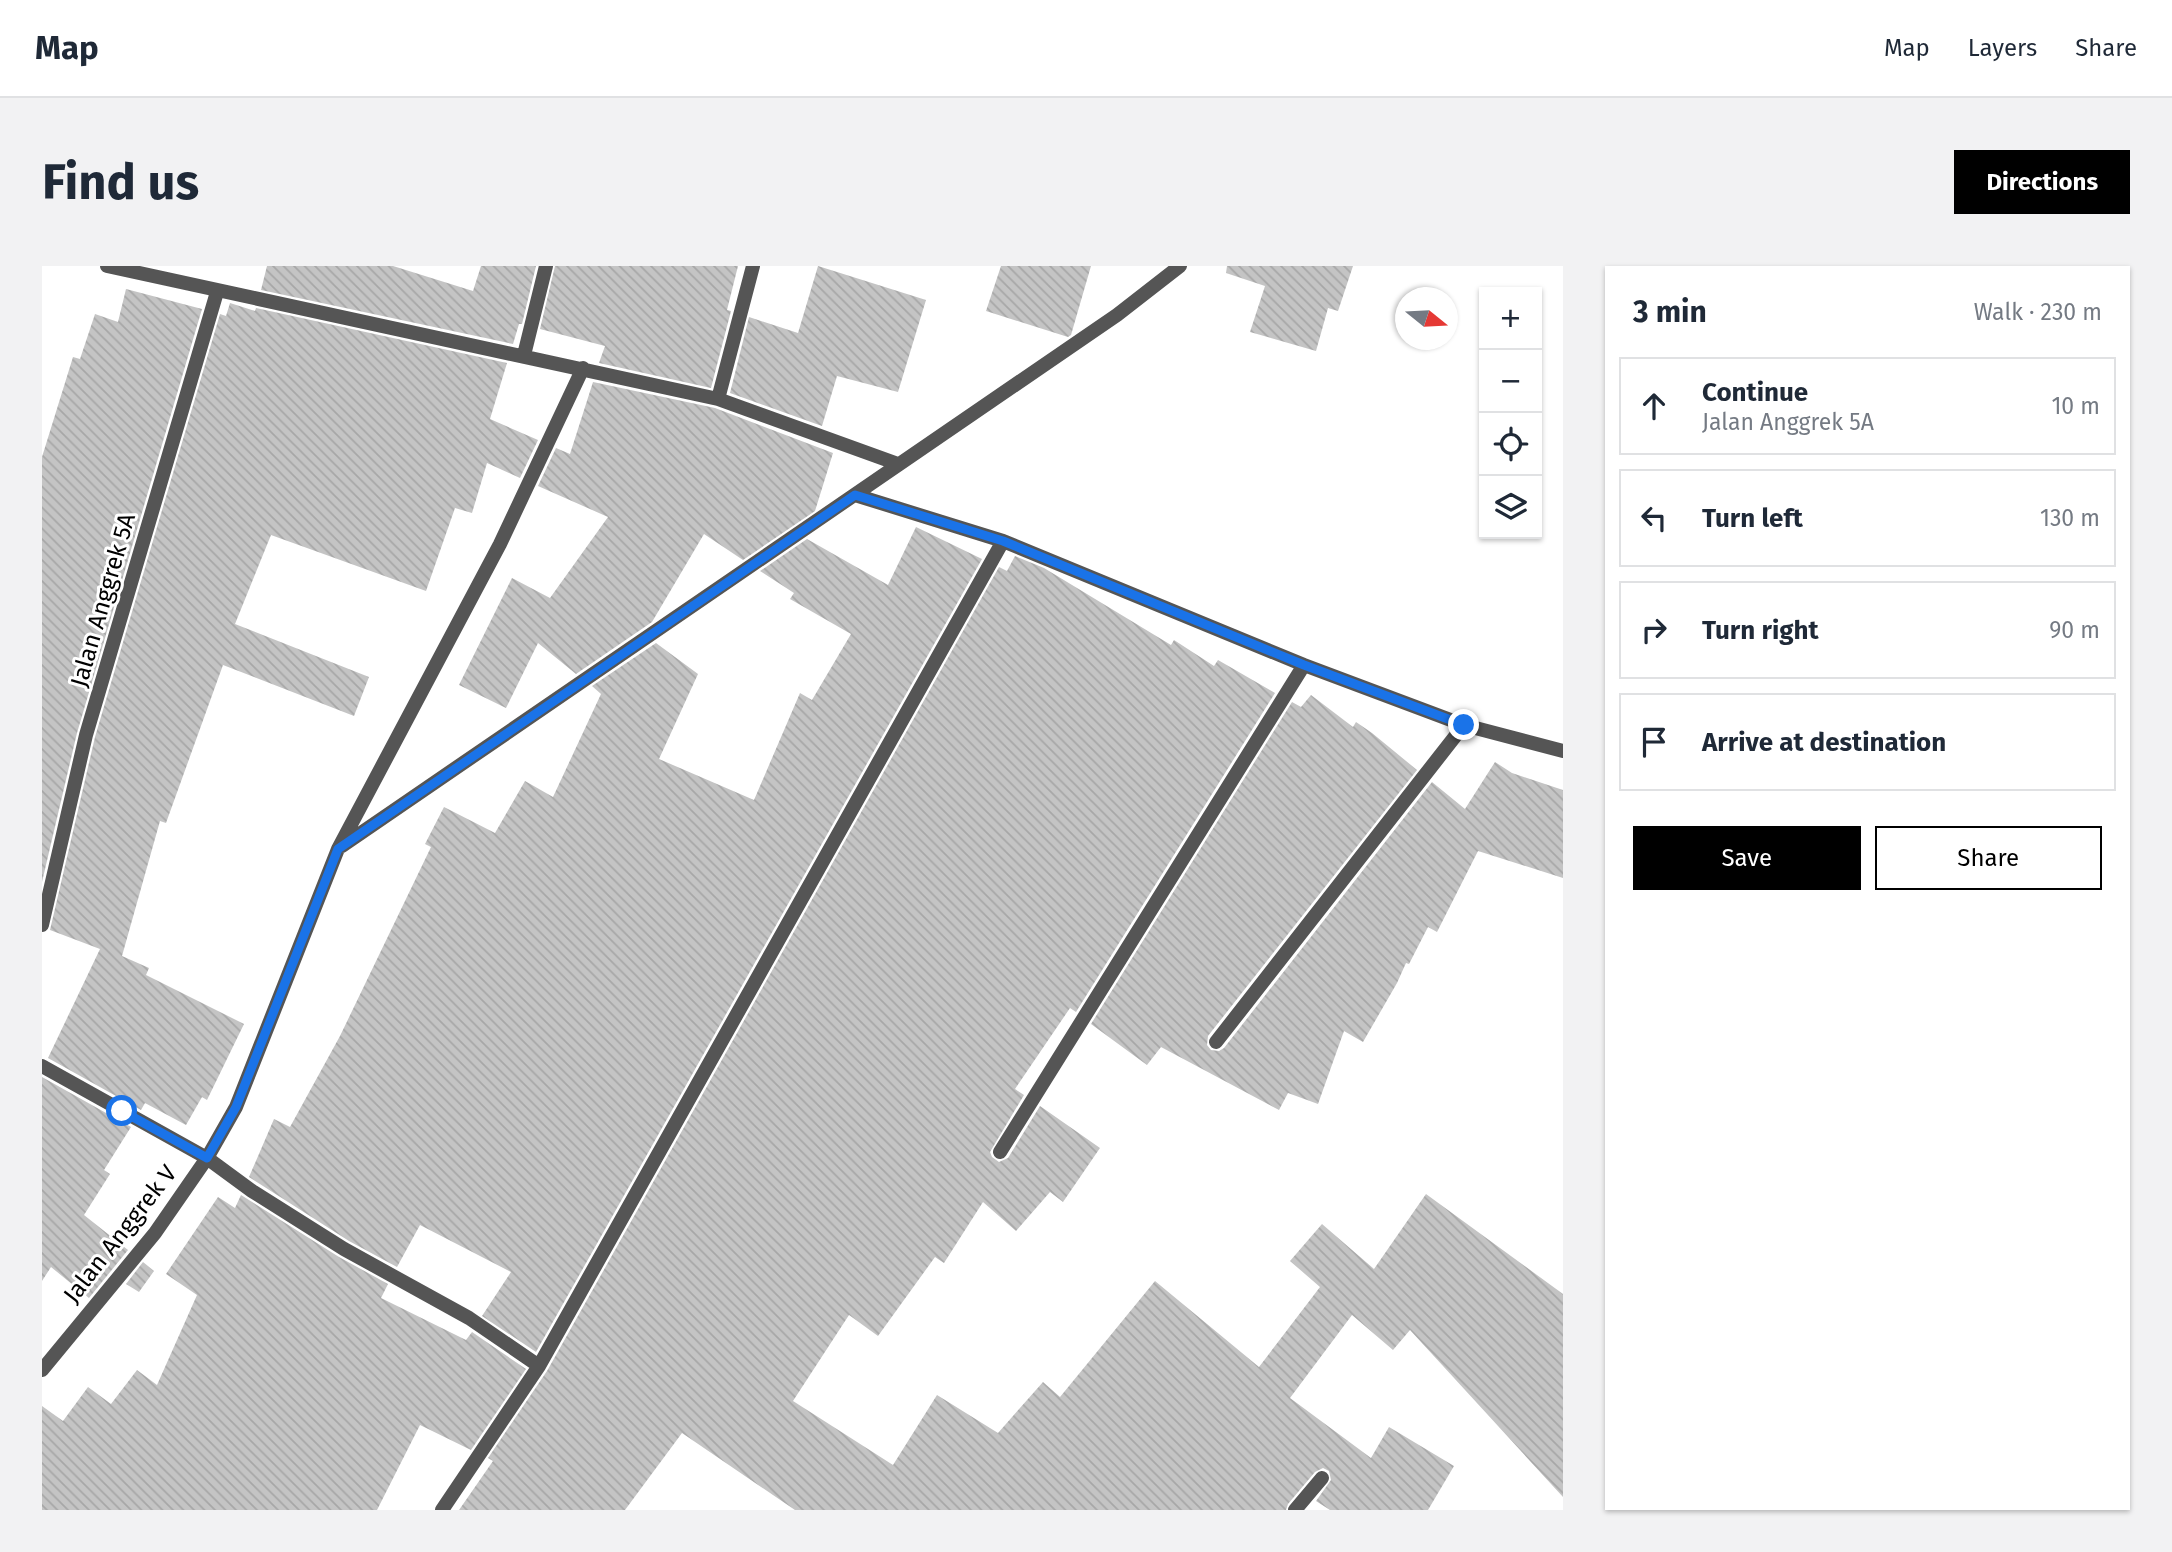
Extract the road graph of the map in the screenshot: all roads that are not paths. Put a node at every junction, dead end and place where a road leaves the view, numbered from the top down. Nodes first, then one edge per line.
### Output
1 (107, 266) edge
2 (546, 266) edge
3 (753, 266) edge
4 (1180, 266) edge
5 (217, 292) junction
6 (524, 355) junction
7 (583, 368) junction
8 (718, 399) junction
9 (898, 464) junction
10 (855, 495) junction
11 (1003, 541) junction
12 (1304, 665) junction
13 (1464, 725) junction
14 (1563, 751) edge
15 (338, 849) junction
16 (42, 925) edge
17 (1216, 1042) dead end
18 (42, 1066) edge
19 (1000, 1152) dead end
20 (207, 1158) junction
21 (539, 1366) junction
22 (42, 1370) edge
23 (1322, 1478) dead end
24 (442, 1510) edge
25 (1295, 1510) edge

1 - 5 street
2 - 6 street
3 - 8 street
4 - 9 street
5 - 6 street
5 - 16 street, Jalan Anggrek 5A
6 - 7 street
7 - 8 street
7 - 15 street, Jalan Anggrek V
8 - 9 street
9 - 10 street
10 - 11 street
10 - 15 street
11 - 12 street
11 - 21 street
12 - 13 street
12 - 19 street
13 - 14 street
13 - 17 street
15 - 20 street, Jalan Anggrek V
18 - 20 street
20 - 21 street
20 - 22 street, Jalan Anggrek V
21 - 24 street
23 - 25 street

